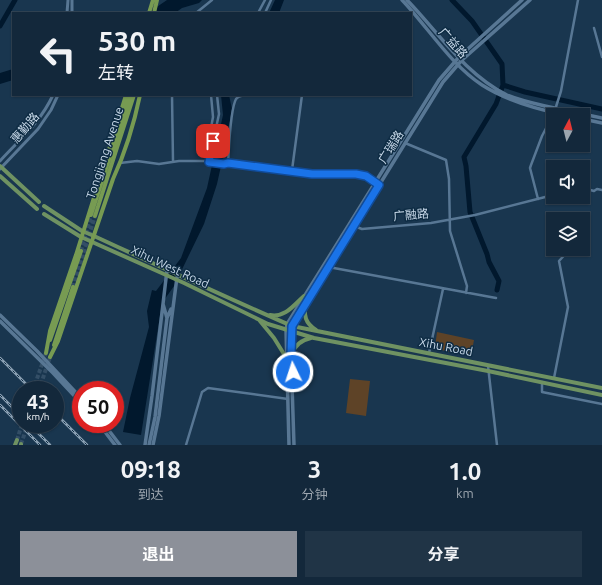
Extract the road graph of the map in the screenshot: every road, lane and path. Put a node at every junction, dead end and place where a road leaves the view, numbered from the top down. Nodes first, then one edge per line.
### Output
1 (68, 0) edge
2 (72, 0) edge
3 (212, 0) edge
4 (265, 0) edge
5 (271, 0) edge
6 (402, 0) edge
7 (407, 0) edge
8 (522, 0) edge
9 (530, 0) edge
10 (578, 0) edge
11 (155, 2) edge
12 (410, 6) junction
13 (68, 12) edge
14 (72, 12) edge
15 (150, 12) edge
16 (154, 12) edge
17 (197, 12) edge
18 (259, 12) edge
19 (265, 12) edge
20 (407, 12) edge
21 (594, 28) dead end
22 (459, 57) junction
23 (602, 57) edge
24 (462, 60) junction
25 (455, 61) junction
26 (458, 64) junction
27 (495, 90) junction
28 (53, 96) edge
29 (58, 96) edge
30 (126, 96) edge
31 (130, 96) edge
32 (134, 96) edge
33 (140, 96) edge
34 (172, 96) edge
35 (212, 96) edge
36 (217, 96) edge
37 (239, 96) edge
38 (302, 96) edge
39 (507, 97) junction
40 (556, 108) joint
41 (546, 111) edge
42 (590, 115) edge
43 (602, 118) edge
44 (590, 120) edge
45 (602, 123) edge
46 (546, 128) edge
47 (213, 141) junction
48 (405, 143) junction
49 (0, 161) edge
50 (173, 161) junction
51 (209, 162) junction
52 (120, 163) junction
53 (226, 163) junction
54 (1, 167) edge
55 (292, 170) junction
56 (0, 176) edge
57 (377, 184) junction
58 (590, 190) edge
59 (602, 190) edge
60 (546, 197) edge
61 (538, 199) junction
62 (39, 202) dead end
63 (44, 206) dead end
64 (37, 209) dead end
65 (44, 214) dead end
66 (450, 219) junction
67 (354, 226) junction
68 (82, 230) junction
69 (94, 236) junction
70 (81, 237) junction
71 (92, 242) junction
72 (81, 251) tunnel mouth
73 (564, 256) edge
74 (324, 266) junction
75 (328, 267) junction
76 (166, 269) junction
77 (177, 274) junction
78 (165, 275) junction
79 (176, 280) junction
80 (73, 286) tunnel mouth
81 (443, 289) junction
82 (466, 293) junction
83 (304, 296) junction
84 (496, 298) dead end
85 (305, 303) junction
86 (163, 304) junction
87 (173, 305) junction
88 (264, 314) junction
89 (0, 315) edge
90 (167, 318) junction
91 (258, 319) junction
92 (0, 321) edge
93 (287, 324) junction
94 (292, 326) junction
95 (286, 330) junction
96 (291, 331) junction
97 (318, 332) junction
98 (314, 338) junction
99 (36, 352) junction
100 (429, 353) junction
101 (291, 354) junction
102 (286, 359) junction
103 (488, 366) junction
104 (488, 371) junction
105 (55, 372) junction
106 (554, 378) junction
107 (542, 382) junction
108 (602, 388) edge
109 (72, 389) edge
110 (72, 392) edge
111 (602, 395) edge
112 (288, 399) junction
113 (602, 404) edge
114 (106, 433) edge
115 (111, 433) edge
116 (17, 440) tunnel mouth
117 (15, 445) edge
118 (115, 445) edge
119 (120, 445) edge
120 (145, 445) edge
121 (149, 445) edge
122 (153, 445) edge
123 (186, 445) edge
124 (290, 445) edge
125 (294, 445) edge
126 (497, 445) edge

1 - 13 street
2 - 14 street
3 - 17 street
4 - 18 street
5 - 19 street
6 - 12 main road, 广益路
7 - 12 main road, 广益路
8 - 22 main road, 广瑞路
9 - 24 main road, 广瑞路
10 - 40 street
11 - 15 highway
11 - 16 highway
12 - 20 street
12 - 22 main road, 广益路
12 - 25 main road, 广益路
21 - 23 street
22 - 24 main road, 广益路
22 - 25 main road, 广瑞路
24 - 26 main road, 广瑞路
24 - 27 main road, 广益路
25 - 26 main road, 广益路
25 - 57 main road, 广瑞路
26 - 27 main road, 广益路
26 - 48 main road, 广瑞路
27 - 39 main road
28 - 49 street, 惠勤路
29 - 54 street, 惠勤路
30 - 68 highway
31 - 32 highway, Tongjiang Avenue
33 - 52 highway
34 - 50 street
35 - 47 street
36 - 47 street
37 - 53 street
38 - 55 street
39 - 40 main road
39 - 41 main road
42 - 43 main road
44 - 45 main road
46 - 61 street
47 - 51 street
48 - 57 main road, 广瑞路
48 - 66 street
50 - 51 street
50 - 52 street
51 - 53 street
52 - 69 highway
53 - 55 street
54 - 62 main road
55 - 57 street
56 - 64 main road
57 - 67 main road, 广瑞路
57 - 74 main road, 广瑞路
58 - 59 street
60 - 61 street
61 - 66 street, 广融路
63 - 68 main road, Xihu West Road
65 - 70 main road, Xihu West Road
66 - 67 street, 广融路
66 - 82 street
67 - 75 main road, 广瑞路
68 - 69 main road, Xihu West Road
68 - 70 highway
69 - 71 highway
69 - 76 main road, Xihu West Road
70 - 71 main road, Xihu West Road
70 - 72 highway
71 - 78 main road, Xihu West Road
71 - 80 highway
73 - 106 street
74 - 75 street
74 - 83 main road, 广瑞路
75 - 81 street
75 - 85 main road, 广瑞路
76 - 77 main road, Xihu West Road
76 - 78 main road
77 - 79 main road
77 - 88 main road, Xihu West Road
78 - 79 main road, Xihu West Road
78 - 86 main road
79 - 87 main road
79 - 91 main road, Xihu West Road
81 - 82 street
81 - 100 street
82 - 84 street
83 - 88 main road
83 - 93 main road, 广瑞路
85 - 94 main road, 广瑞路
85 - 97 main road
86 - 90 main road
86 - 120 main road
87 - 90 main road
87 - 122 main road
88 - 93 main road, Xihu West Road
89 - 99 main road
90 - 121 main road
91 - 95 main road, Xihu West Road
91 - 102 main road
92 - 99 main road
93 - 94 main road, Xihu Road
93 - 95 main road, 广瑞路
94 - 96 main road, 广瑞路
94 - 97 main road, Xihu Road
95 - 96 main road, Xihu West Road
95 - 102 main road, 广瑞路
96 - 98 main road, Xihu Road
96 - 101 main road, 广瑞路
97 - 100 main road, Xihu Road
98 - 101 main road
98 - 104 main road, Xihu Road
99 - 105 main road
100 - 103 main road, Xihu Road
101 - 125 main road, 广瑞路
102 - 112 main road, 广瑞路
103 - 104 street
103 - 106 main road, Xihu Road
104 - 107 main road, Xihu Road
104 - 126 street
105 - 109 main road
105 - 110 main road
106 - 108 main road, Xihu Road
107 - 111 main road, Xihu Road
107 - 113 street
112 - 123 street
112 - 124 main road, 广瑞路
114 - 118 main road
115 - 119 main road
116 - 117 main road

